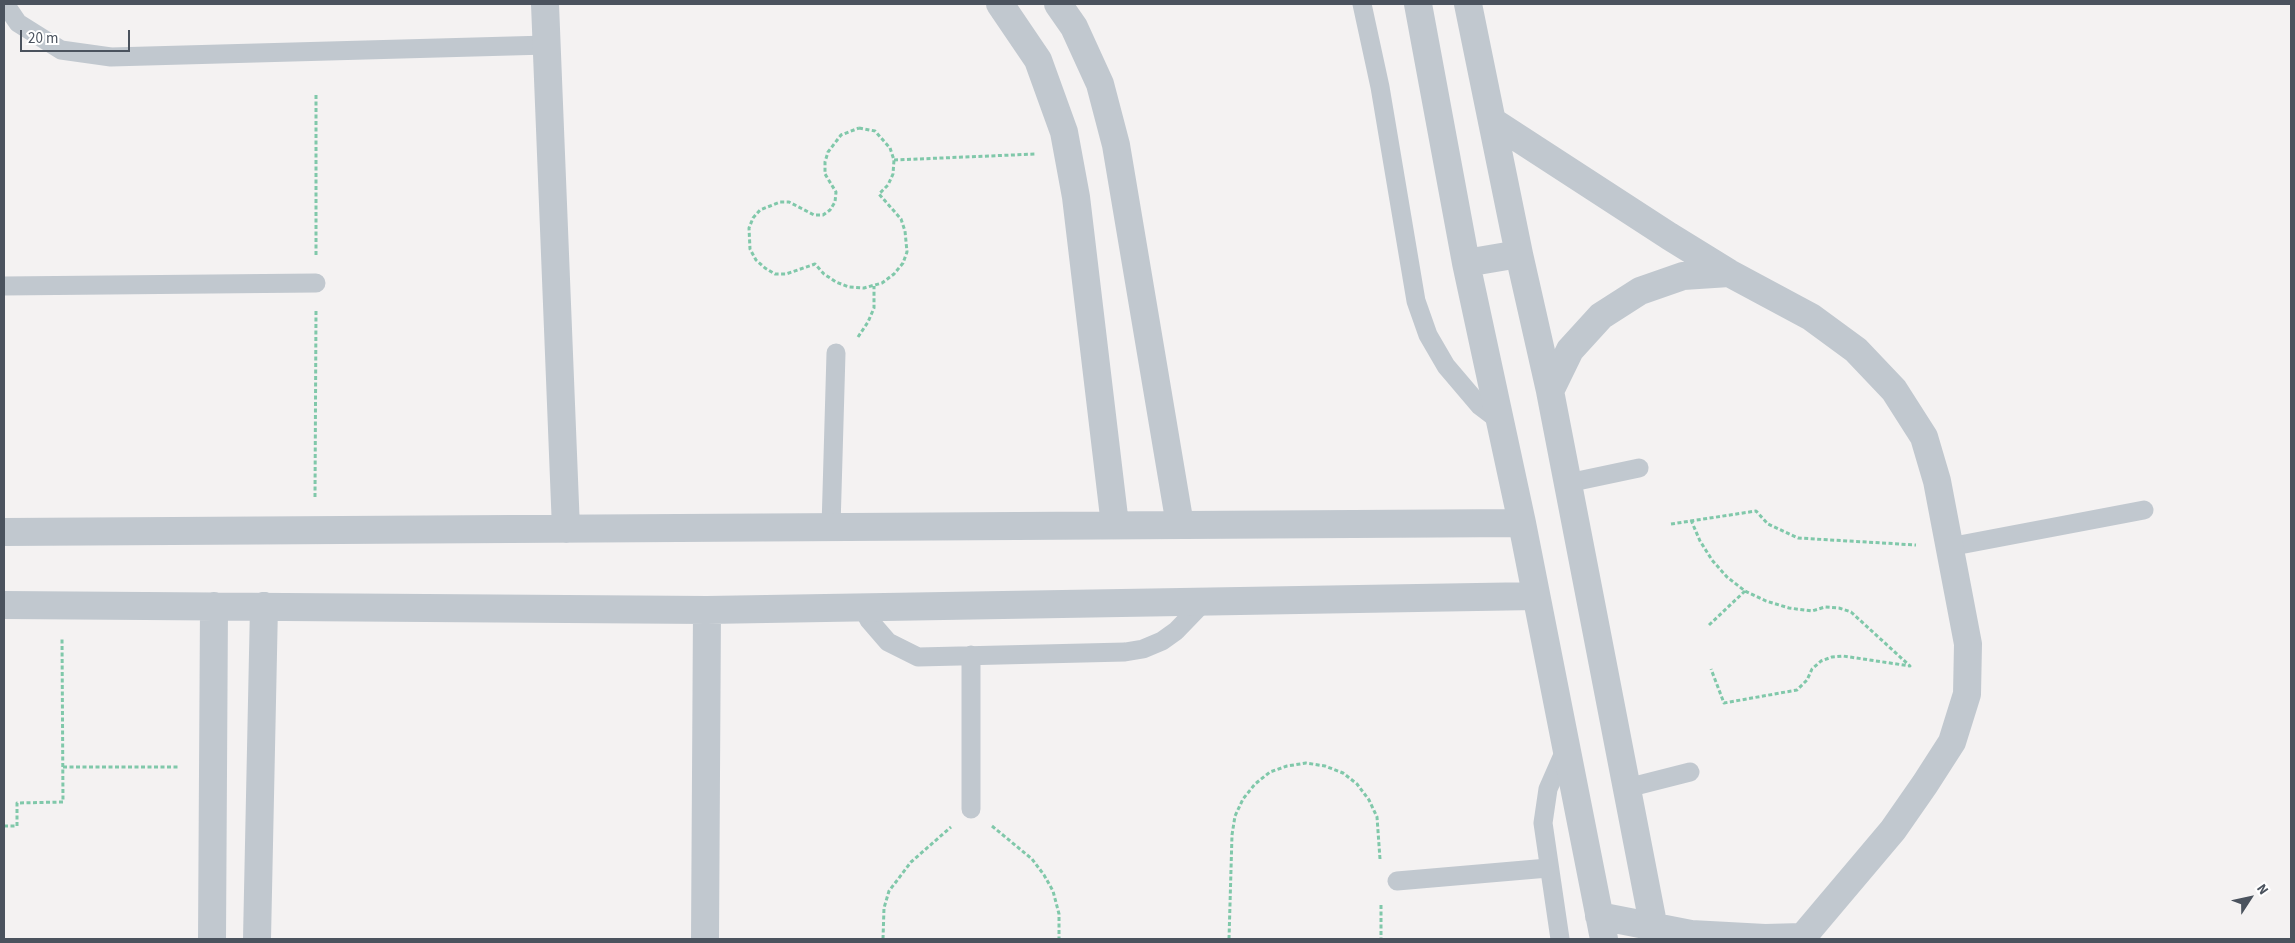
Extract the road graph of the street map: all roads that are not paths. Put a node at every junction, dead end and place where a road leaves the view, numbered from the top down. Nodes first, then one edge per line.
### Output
1 (4, 4) edge
2 (545, 4) edge
3 (1000, 4) edge
4 (1058, 4) edge
5 (1362, 4) edge
6 (1418, 4) edge
7 (1468, 4) edge
8 (546, 45) junction
9 (1492, 121) junction
10 (1519, 254) junction
11 (1466, 263) junction
12 (1729, 273) junction
13 (316, 283) dead end
14 (4, 286) edge
15 (836, 353) road end
16 (1550, 391) junction
17 (1501, 422) junction
18 (1639, 468) dead end
19 (1568, 483) junction
20 (2144, 510) dead end
21 (1522, 523) junction
22 (1115, 525) junction
23 (1180, 525) junction
24 (831, 527) junction
25 (566, 529) junction
26 (4, 532) edge
27 (1949, 547) junction
28 (1536, 596) junction
29 (1204, 602) junction
30 (4, 605) edge
31 (214, 606) junction
32 (264, 606) junction
33 (862, 607) junction
34 (707, 610) junction
35 (971, 655) junction
36 (1566, 748) junction
37 (1690, 772) dead end
38 (1627, 788) junction
39 (971, 809) road end
40 (1548, 868) junction
41 (1397, 881) dead end
42 (1601, 928) edge
43 (1655, 934) edge
44 (1802, 938) edge
45 (212, 939) edge
46 (257, 939) edge
47 (706, 939) edge
48 (1560, 939) edge

1 - 8 lane
2 - 8 street
3 - 22 street
4 - 23 street
5 - 17 lane
6 - 11 street
7 - 9 street
8 - 25 street
9 - 10 street
9 - 12 street
10 - 11 street
10 - 16 street
11 - 17 street
12 - 16 street
12 - 27 street
13 - 14 lane
15 - 24 lane
16 - 19 street
17 - 21 street
18 - 19 lane
19 - 38 street
20 - 27 lane
21 - 23 street
21 - 28 street
22 - 23 street
22 - 24 street
24 - 25 street
25 - 26 street
27 - 44 street
28 - 29 street
28 - 36 street
29 - 33 street
29 - 35 lane
30 - 31 street
31 - 32 street
31 - 45 street
32 - 34 street
32 - 46 street
33 - 34 street
33 - 35 lane
34 - 47 street
35 - 39 lane
36 - 40 lane
36 - 42 street
37 - 38 lane
38 - 43 street
40 - 41 lane
40 - 48 lane
42 - 43 street
43 - 44 street

